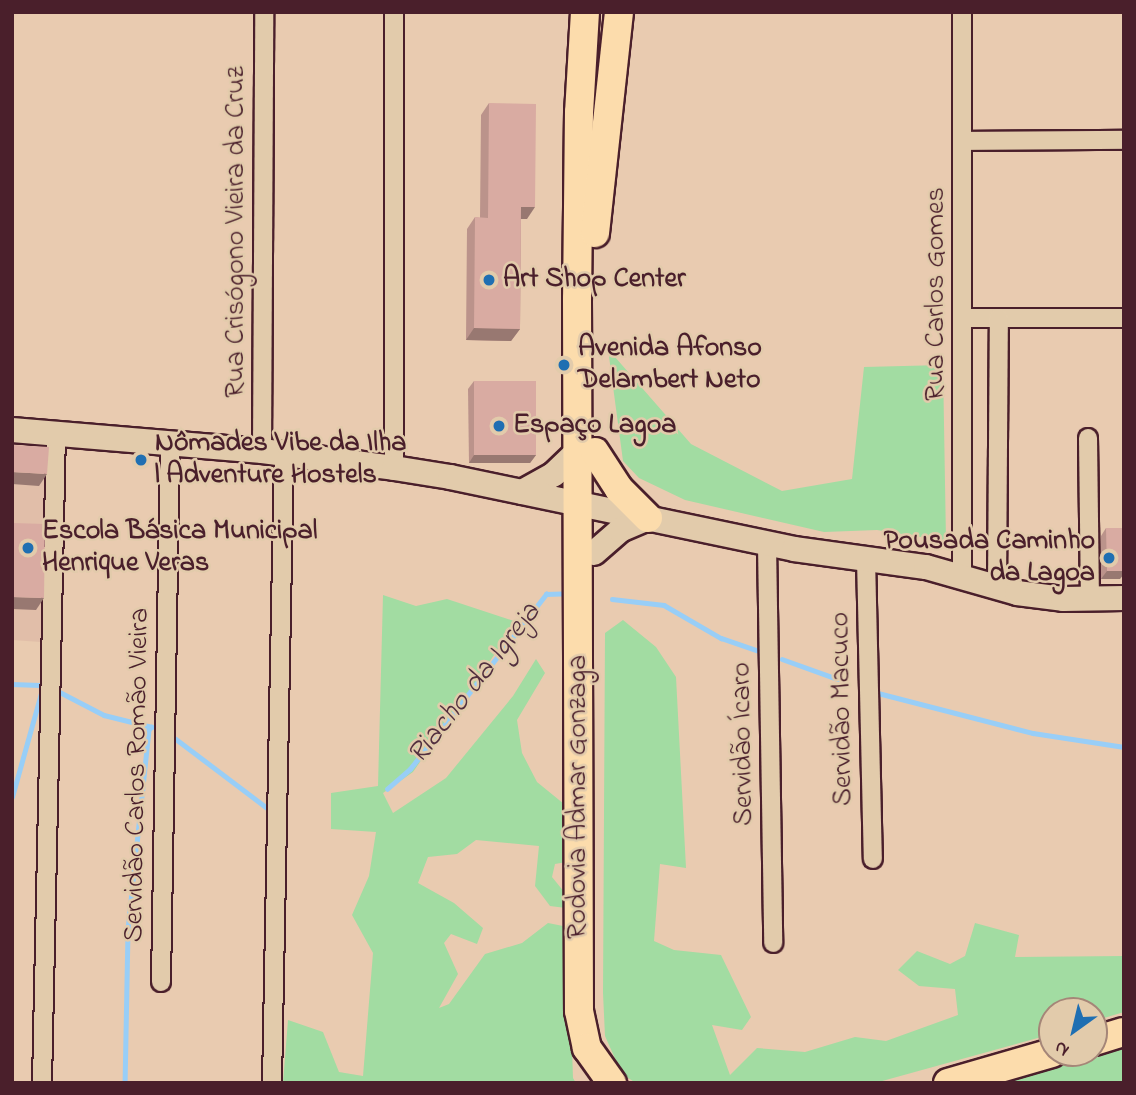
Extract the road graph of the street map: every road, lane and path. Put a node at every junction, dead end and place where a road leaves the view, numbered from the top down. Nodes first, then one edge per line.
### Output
1 (264, 12) edge
2 (394, 12) edge
3 (619, 12) edge
4 (962, 12) edge
5 (585, 18) edge
6 (617, 45) junction
7 (1124, 140) edge
8 (963, 141) junction
9 (964, 318) junction
10 (999, 318) junction
11 (1124, 318) edge
12 (12, 430) edge
13 (56, 433) junction
14 (1087, 438) dead end
15 (170, 443) junction
16 (586, 452) junction
17 (273, 453) junction
18 (394, 468) junction
19 (522, 492) junction
20 (586, 505) junction
21 (648, 518) junction
22 (767, 544) junction
23 (594, 553) junction
24 (866, 558) junction
25 (962, 577) junction
26 (997, 588) junction
27 (1124, 598) edge
28 (1090, 599) junction
29 (873, 859) dead end
30 (773, 943) dead end
31 (161, 982) dead end
32 (1038, 1057) edge
33 (42, 1083) edge
34 (272, 1083) edge
35 (613, 1083) edge
36 (948, 1083) edge

1 - 17 street, Rua Crisógono Vieira da Cruz
2 - 18 street
3 - 6 main road
4 - 8 street, Rua Carlos Gomes
5 - 6 main road
5 - 16 main road
6 - 16 main road
7 - 8 street
8 - 9 street, Rua Carlos Gomes
9 - 10 street
9 - 25 street, Rua Carlos Gomes
10 - 11 street
10 - 26 street
12 - 13 street
13 - 15 street
13 - 33 street
14 - 28 street
15 - 17 street
15 - 31 street, Servidão Carlos Romão Vieira
16 - 19 street
16 - 20 main road
16 - 21 main road
17 - 18 street
17 - 34 street, Rua Crisógono Vieira da Cruz
18 - 19 street
19 - 20 street
20 - 21 street
20 - 23 main road, Rodovia Admar Gonzaga
20 - 35 main road, Rodovia Admar Gonzaga
21 - 22 street
21 - 23 street
22 - 24 street
22 - 30 street, Servidão Ícaro
23 - 35 main road, Rodovia Admar Gonzaga
24 - 25 street
24 - 29 street, Servidão Macuco
25 - 26 street
26 - 28 street
27 - 28 street
32 - 36 main road

